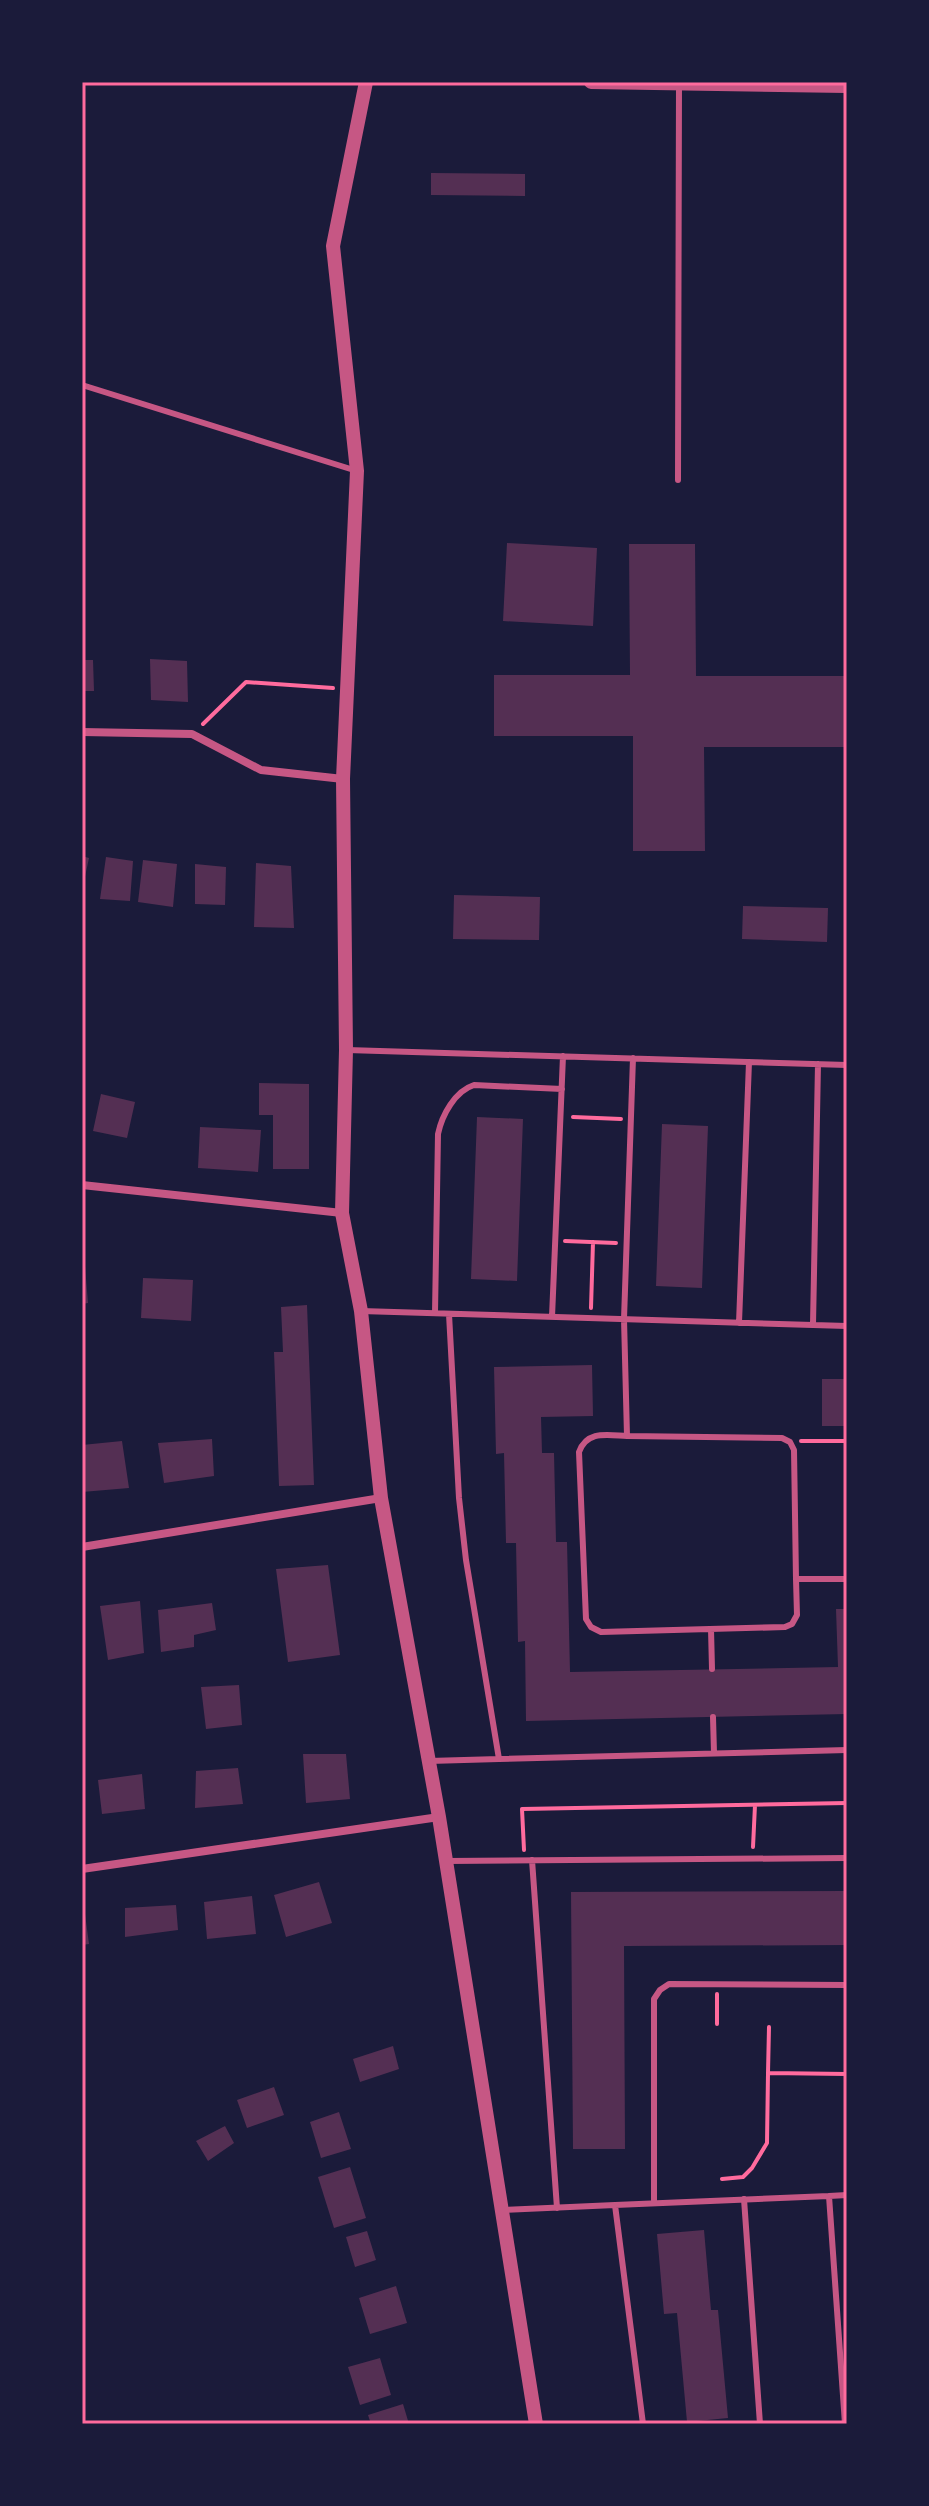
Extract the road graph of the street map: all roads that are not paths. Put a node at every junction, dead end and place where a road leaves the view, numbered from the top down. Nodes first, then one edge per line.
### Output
1 (366, 82) edge
2 (591, 82) edge
3 (679, 83) edge
4 (847, 86) edge
5 (82, 385) edge
6 (357, 471) junction
7 (678, 480) dead end
8 (82, 732) edge
9 (343, 779) junction
10 (346, 1050) junction
11 (563, 1056) junction
12 (633, 1058) junction
13 (749, 1062) junction
14 (818, 1064) junction
15 (847, 1065) edge
16 (562, 1089) junction
17 (82, 1185) edge
18 (342, 1213) junction
19 (361, 1311) junction
20 (435, 1313) junction
21 (449, 1314) junction
22 (552, 1317) junction
23 (624, 1319) junction
24 (739, 1323) junction
25 (813, 1325) junction
26 (847, 1326) edge
27 (627, 1436) junction
28 (381, 1498) junction
29 (82, 1547) edge
30 (796, 1579) junction
31 (847, 1579) edge
32 (711, 1629) junction
33 (712, 1669) dead end
34 (713, 1717) dead end
35 (847, 1750) edge
36 (714, 1753) junction
37 (499, 1759) junction
38 (429, 1761) junction
39 (439, 1817) junction
40 (847, 1858) edge
41 (528, 1860) junction
42 (447, 1861) junction
43 (82, 1869) edge
44 (847, 1985) edge
45 (847, 2195) edge
46 (829, 2196) junction
47 (744, 2199) junction
48 (654, 2203) junction
49 (615, 2205) junction
50 (557, 2208) junction
51 (503, 2210) junction
52 (536, 2424) edge
53 (643, 2424) edge
54 (760, 2424) edge
55 (845, 2424) edge

1 - 6 street
2 - 3 street
3 - 4 street
3 - 7 lane
5 - 6 lane
6 - 9 street
8 - 9 street
9 - 10 street
10 - 11 lane
10 - 18 street
11 - 12 lane
11 - 16 lane
12 - 13 lane
12 - 23 lane
13 - 14 lane
13 - 24 lane
14 - 15 lane
14 - 25 lane
16 - 20 lane
16 - 22 lane
17 - 18 street
18 - 19 street
19 - 20 lane
19 - 28 street
20 - 21 lane
21 - 22 lane
21 - 37 lane
22 - 23 lane
23 - 24 lane
23 - 27 lane
24 - 25 lane
25 - 26 lane
27 - 30 lane
27 - 32 lane
28 - 29 street
28 - 38 street
30 - 31 lane
30 - 32 lane
32 - 33 lane
34 - 36 lane
35 - 36 lane
36 - 37 lane
37 - 38 lane
38 - 39 street
39 - 42 street
39 - 43 street
40 - 41 lane
41 - 42 lane
41 - 50 lane
42 - 51 street
44 - 48 lane
45 - 46 lane
46 - 47 lane
46 - 55 lane
47 - 48 lane
47 - 54 lane
48 - 49 lane
49 - 50 lane
49 - 53 lane
50 - 51 lane
51 - 52 street

